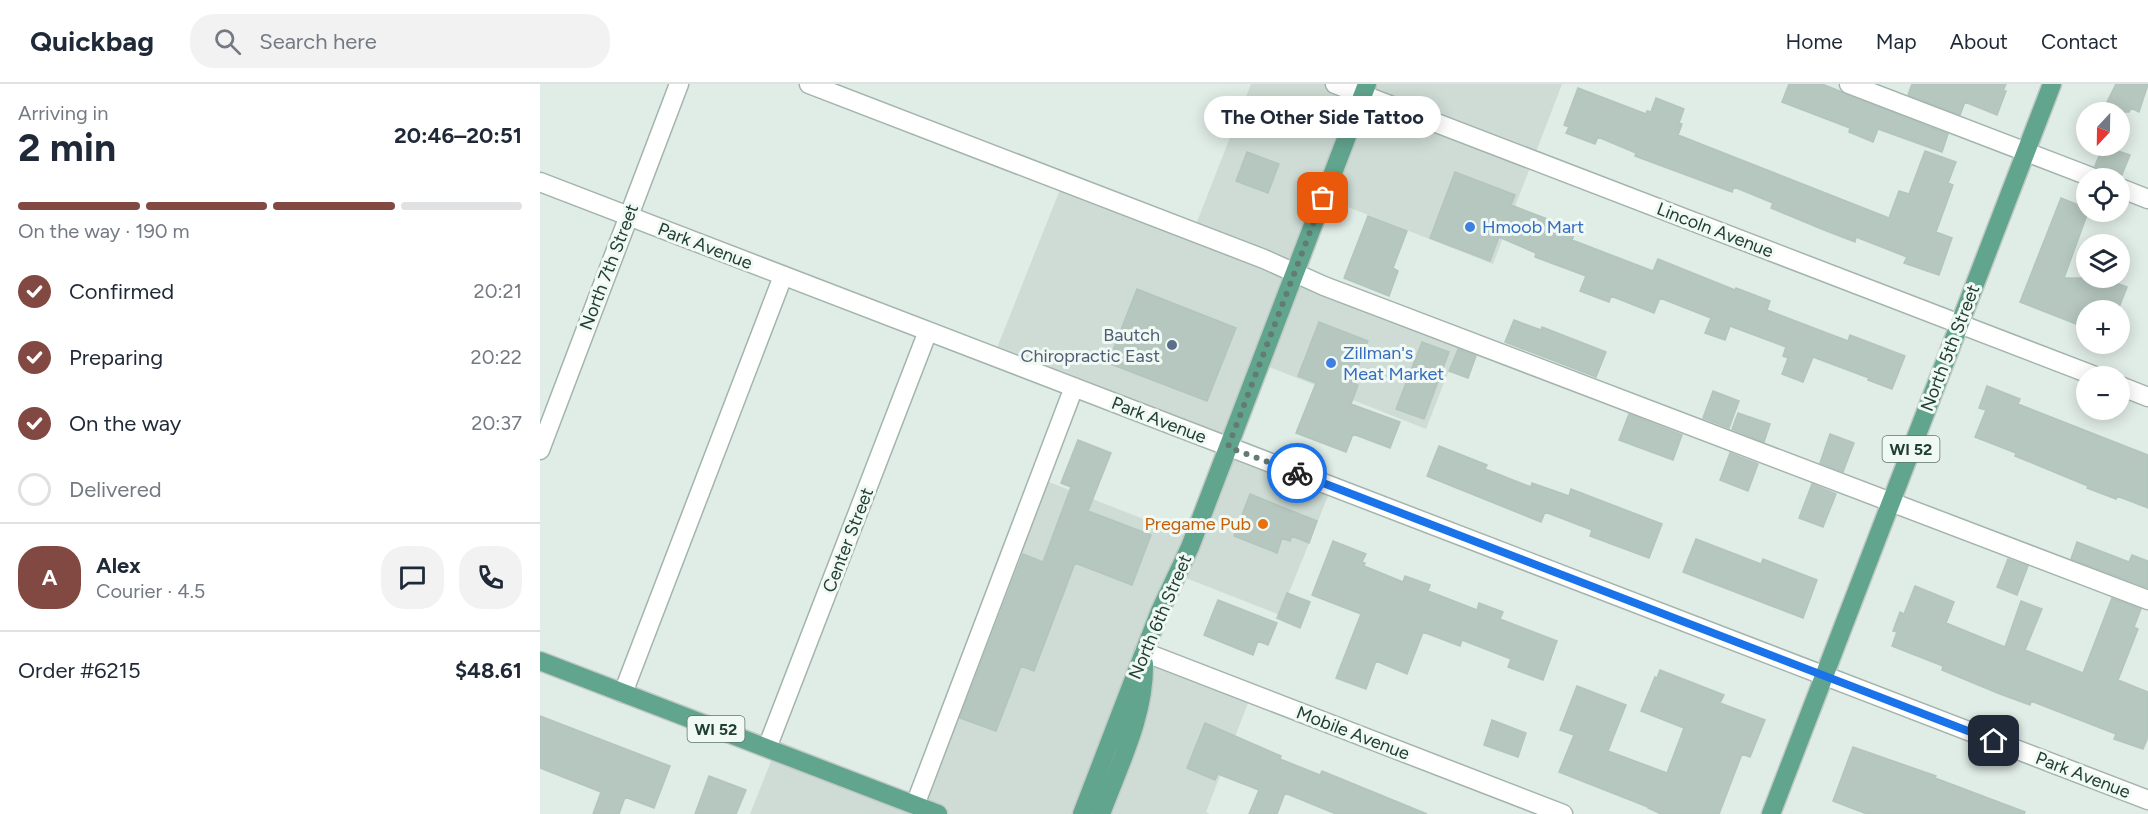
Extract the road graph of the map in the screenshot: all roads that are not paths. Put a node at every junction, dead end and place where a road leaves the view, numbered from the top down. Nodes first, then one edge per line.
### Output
1 (679, 84) edge
2 (809, 84) edge
3 (1335, 84) edge
4 (1849, 84) edge
5 (2052, 84) edge
6 (1365, 89) edge
7 (2026, 152) junction
8 (2076, 171) edge
9 (540, 182) edge
10 (2130, 192) edge
11 (2148, 199) edge
12 (628, 216) junction
13 (1295, 273) junction
14 (783, 276) junction
15 (1959, 324) junction
16 (928, 331) junction
17 (2076, 369) edge
18 (1074, 387) junction
19 (2130, 390) edge
20 (2148, 397) edge
21 (545, 421) edge
22 (1228, 447) junction
23 (540, 450) edge
24 (1891, 502) junction
25 (2148, 600) edge
26 (1144, 652) junction
27 (540, 661) edge
28 (1824, 675) junction
29 (623, 693) junction
30 (767, 748) junction
31 (2148, 800) edge
32 (915, 805) junction
33 (938, 814) edge
34 (1082, 814) edge
35 (1101, 814) edge
36 (1563, 814) edge
37 (1771, 814) edge

1 - 12 street, North 7th Street
2 - 13 street
3 - 6 street, Lincoln Avenue
4 - 7 street
5 - 7 main road, North 5th Street / WI 52
6 - 13 main road, North 6th Street
6 - 15 street, Lincoln Avenue
7 - 8 street
7 - 15 main road, North 5th Street / WI 52
9 - 12 street, Park Avenue
10 - 11 street
12 - 14 street, Park Avenue
12 - 21 street, North 7th Street
13 - 22 main road, North 6th Street
13 - 24 street
14 - 16 street, Park Avenue
14 - 29 street
15 - 17 street, Lincoln Avenue
15 - 24 main road, North 5th Street / WI 52
16 - 18 street, Park Avenue
16 - 30 street, Center Street
18 - 22 street, Park Avenue
18 - 32 street
19 - 20 street
21 - 23 street, North 7th Street
22 - 26 main road, North 6th Street
22 - 28 street, Park Avenue
24 - 25 street
24 - 28 main road, North 5th Street / WI 52
26 - 34 main road, North 6th Street
26 - 35 main road
26 - 36 street, Mobile Avenue
27 - 29 main road, WI 52
28 - 31 street, Park Avenue
28 - 37 main road, North 5th Street / WI 52
29 - 30 main road, WI 52
30 - 32 main road, WI 52
32 - 33 main road, WI 52

